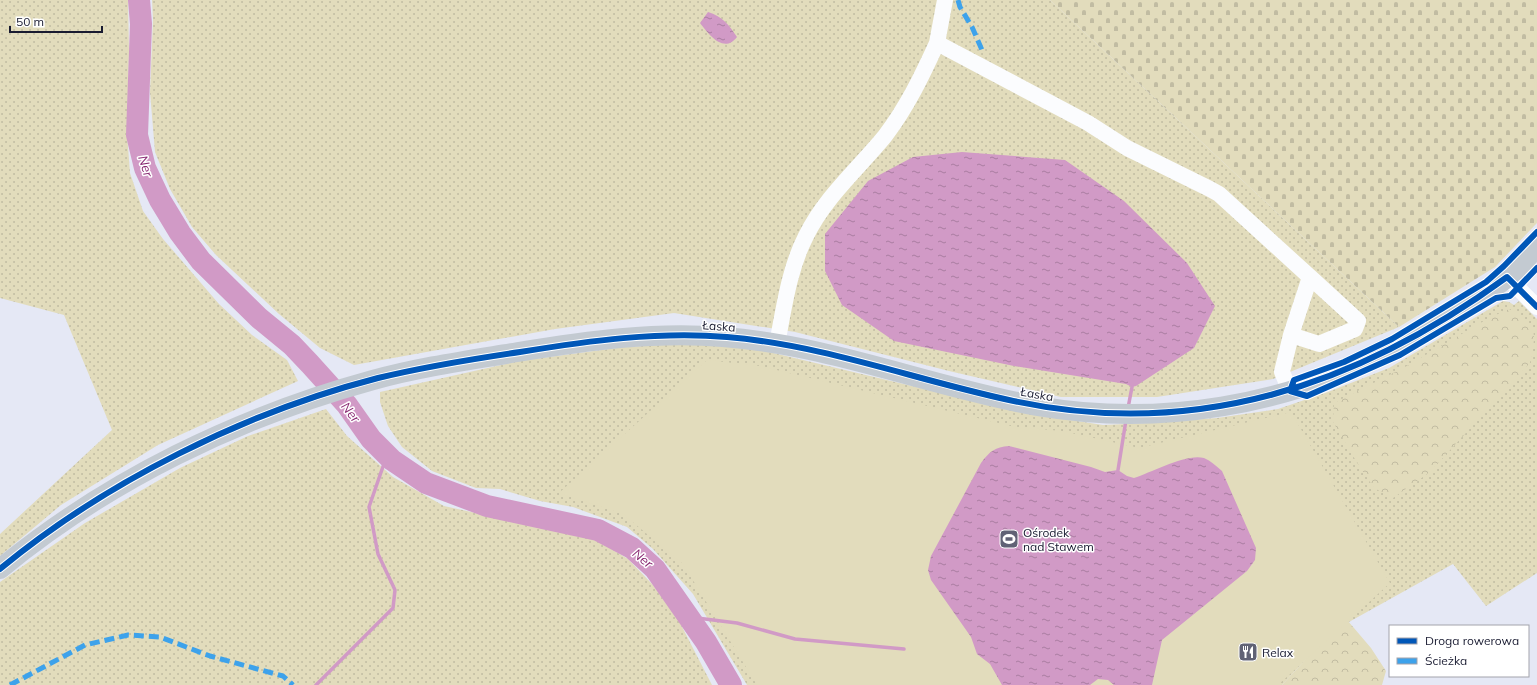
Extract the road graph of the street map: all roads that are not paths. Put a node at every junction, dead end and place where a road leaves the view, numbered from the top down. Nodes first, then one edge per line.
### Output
1 (945, 0) edge
2 (937, 44) junction
3 (1537, 247) edge
4 (1310, 277) junction
5 (1507, 277) junction
6 (1537, 307) edge
7 (1291, 336) junction
8 (777, 344) junction
9 (1288, 387) junction
10 (0, 569) edge

1 - 2 street
2 - 4 street
2 - 8 street
3 - 5 main road, Łaska
4 - 7 street
4 - 7 street
5 - 6 street
5 - 9 main road, Łaska
7 - 9 street
8 - 9 main road, Łaska
8 - 10 main road, Łaska

